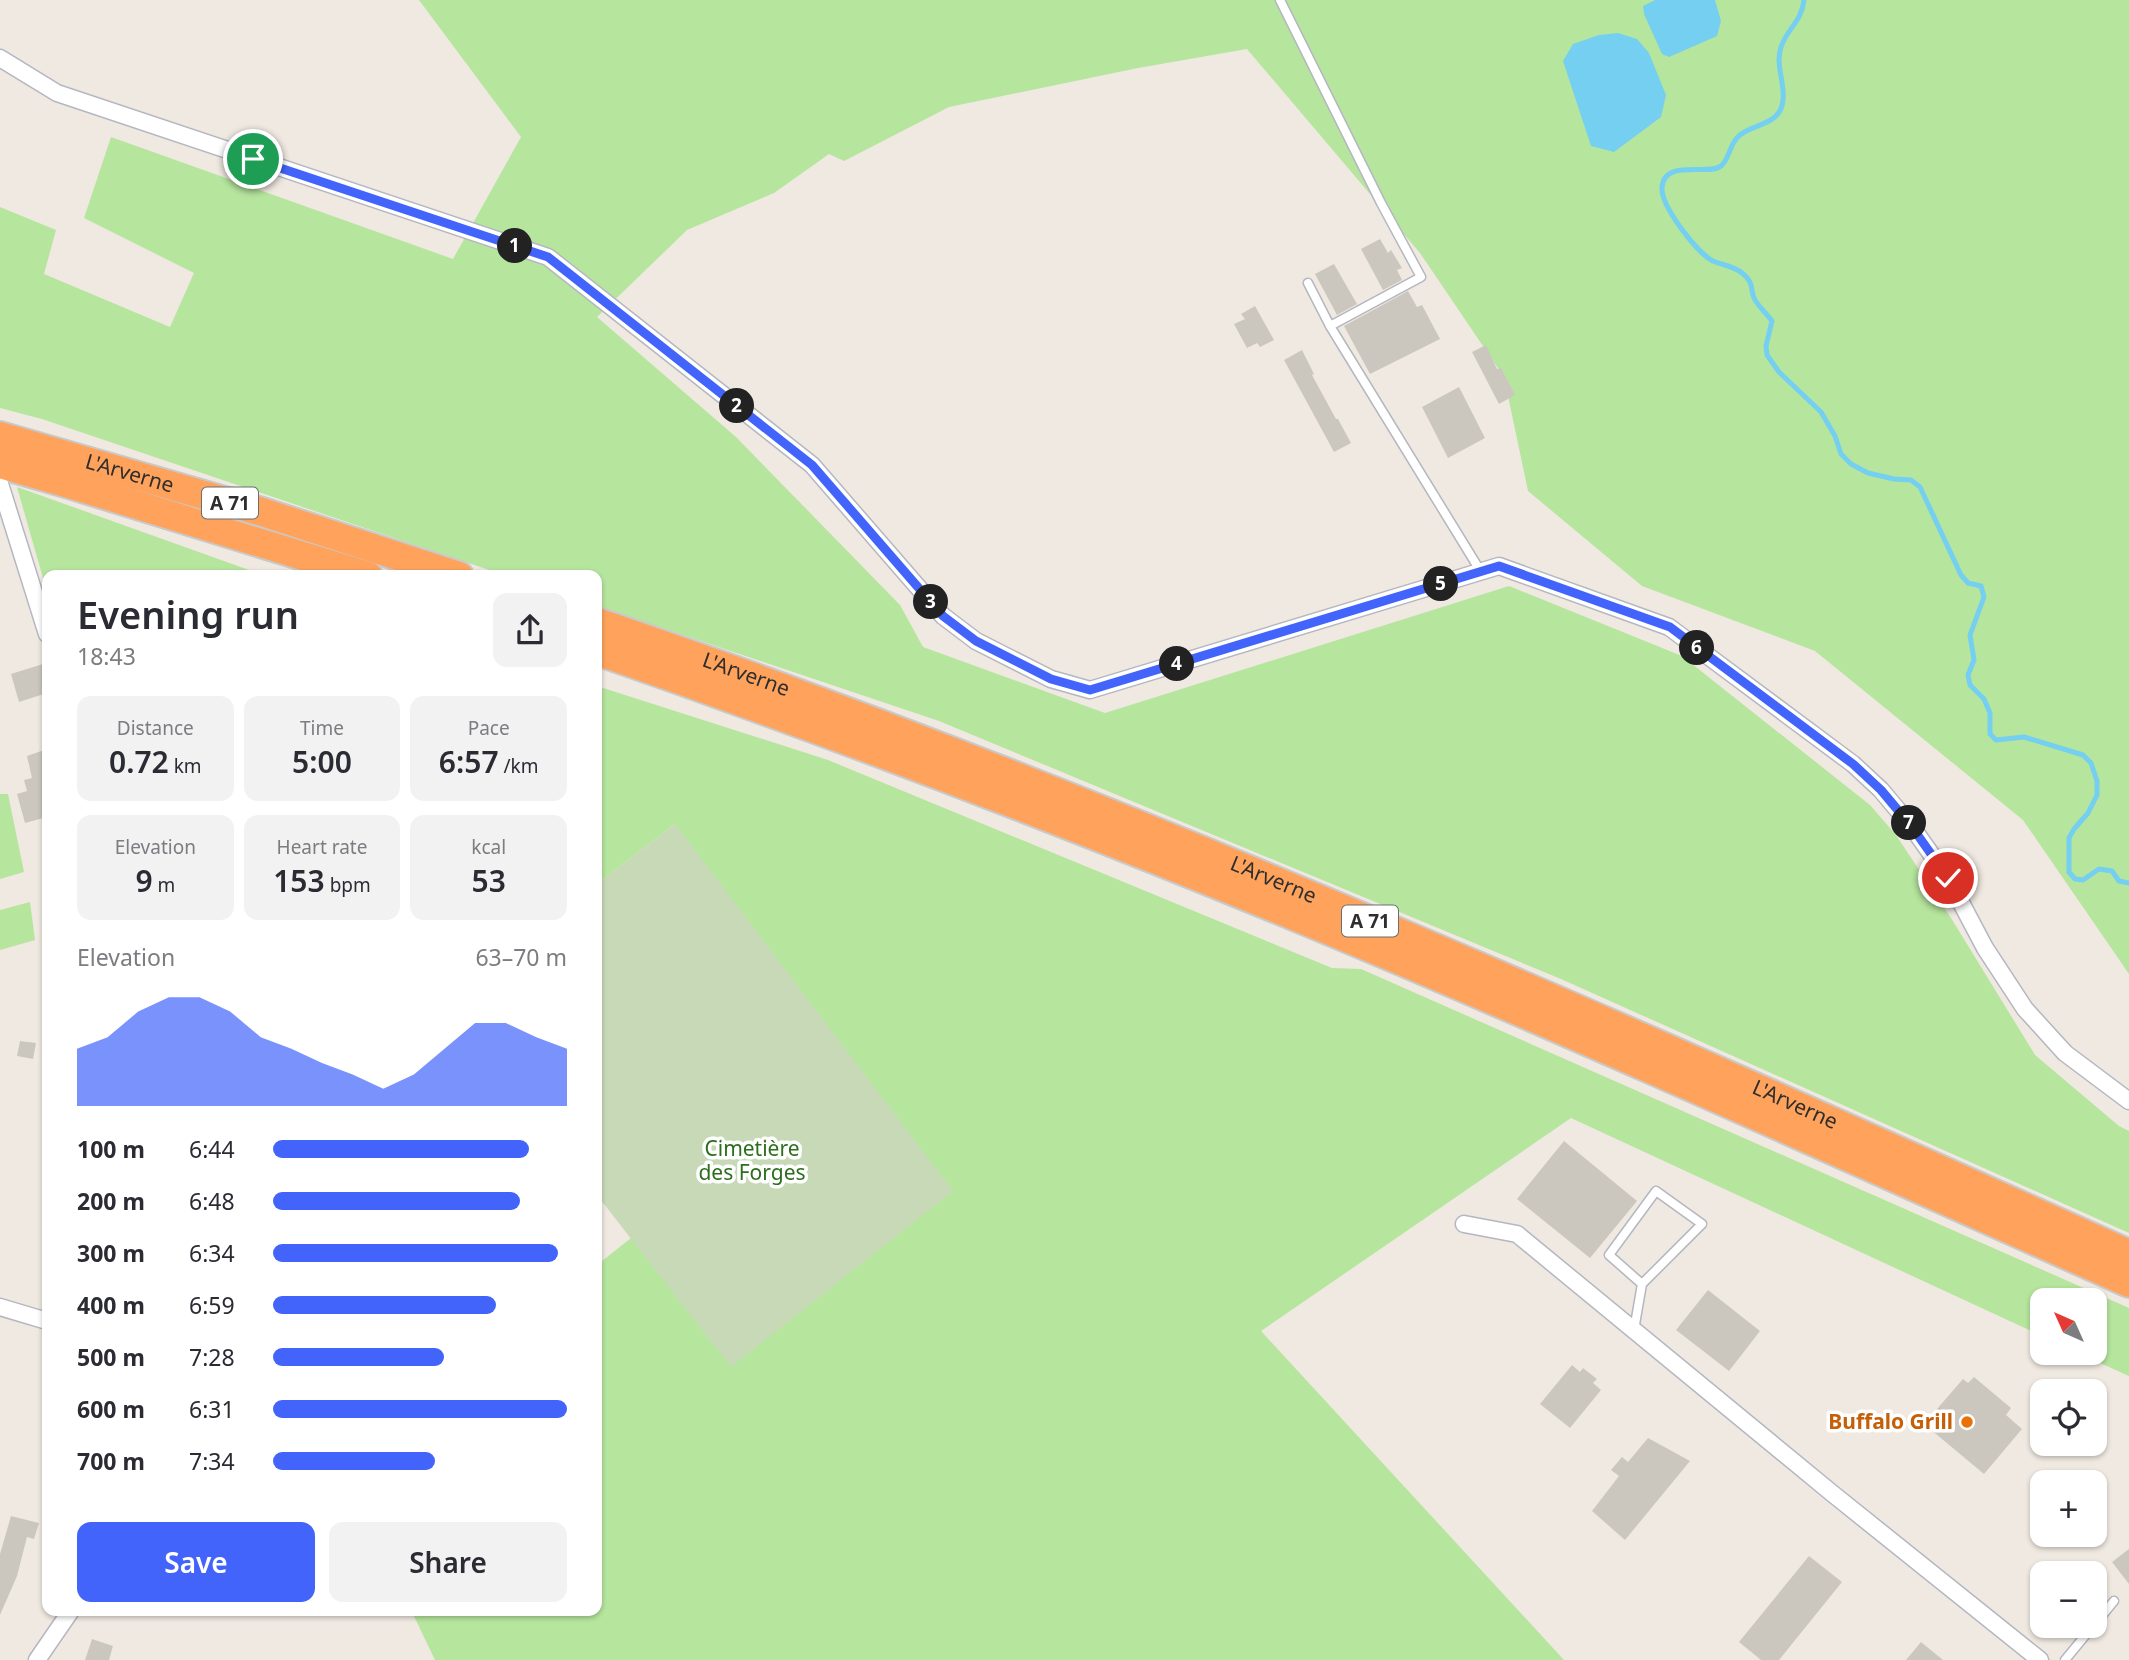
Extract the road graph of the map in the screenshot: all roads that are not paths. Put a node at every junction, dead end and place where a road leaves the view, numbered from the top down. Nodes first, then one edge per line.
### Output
1 (1280, 0) edge
2 (0, 58) edge
3 (1308, 283) dead end
4 (1331, 326) junction
5 (0, 436) edge
6 (0, 464) edge
7 (0, 484) edge
8 (348, 570) edge
9 (440, 570) edge
10 (1481, 572) junction
11 (42, 618) edge
12 (602, 624) edge
13 (602, 653) edge
14 (2129, 1101) edge
15 (1464, 1224) dead end
16 (2129, 1255) edge
17 (2129, 1283) edge
18 (1642, 1284) junction
19 (0, 1307) edge
20 (42, 1320) edge
21 (1634, 1330) junction
22 (2114, 1601) dead end
23 (2107, 1609) edge
24 (67, 1616) edge
25 (2083, 1638) edge
26 (37, 1660) edge
27 (2040, 1660) edge
28 (2065, 1660) edge

1 - 4 lane
2 - 10 street
3 - 4 lane
4 - 10 lane
5 - 9 highway, L'Arverne / A 71
6 - 8 highway, L'Arverne / A 71
7 - 11 street
10 - 14 street
12 - 16 highway, L'Arverne / A 71
13 - 17 highway, L'Arverne / A 71
15 - 21 street
18 - 18 lane
18 - 21 lane
19 - 20 street
21 - 27 street
22 - 23 lane
24 - 26 street
25 - 28 lane

